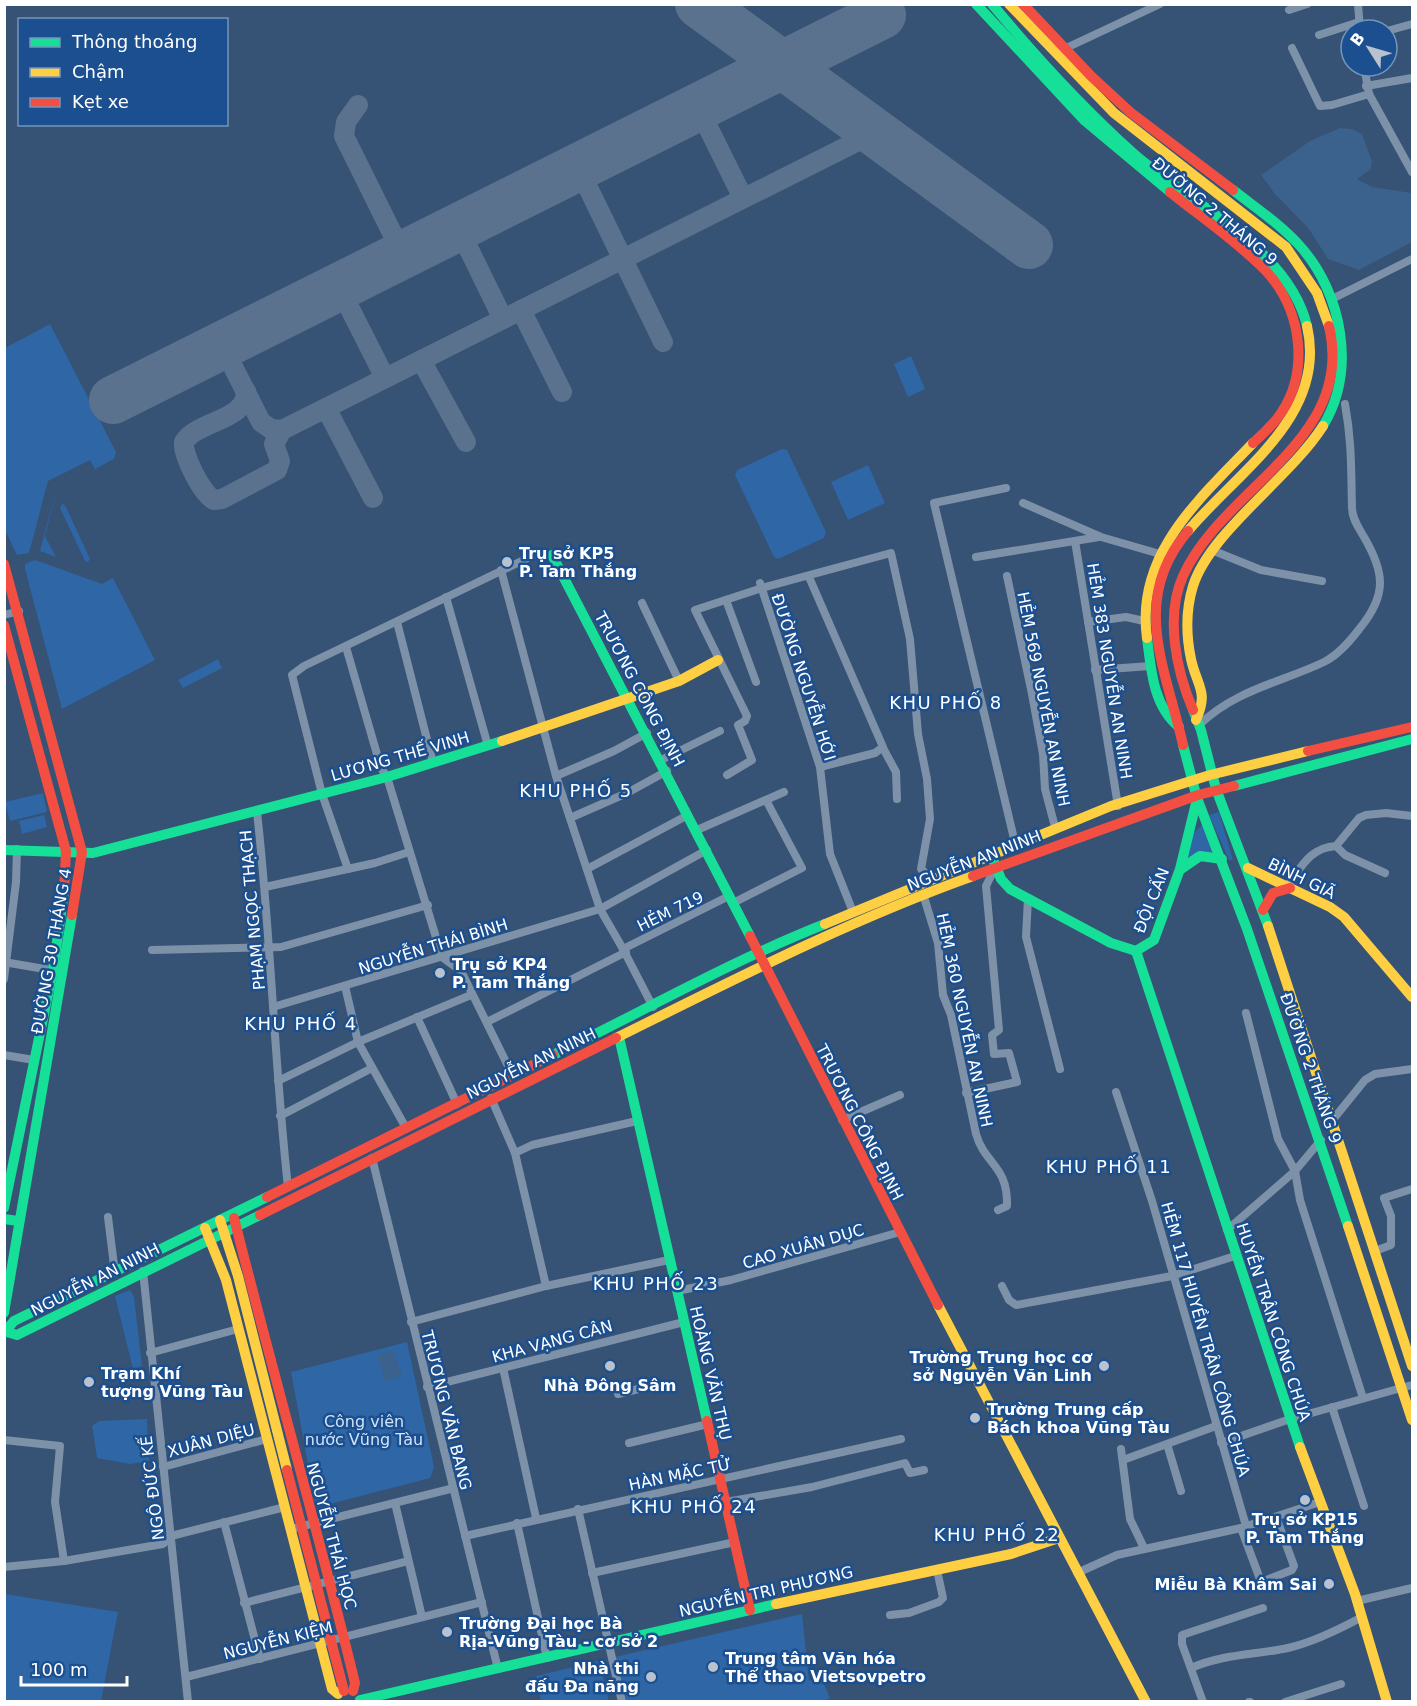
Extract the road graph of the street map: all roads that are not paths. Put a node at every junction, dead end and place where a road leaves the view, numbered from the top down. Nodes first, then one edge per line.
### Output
1 (976, 4) edge
2 (992, 4) edge
3 (1009, 4) edge
4 (1023, 4) edge
5 (1160, 4) edge
6 (1307, 4) edge
7 (1289, 10) dead end
8 (1339, 31) edge
9 (1319, 35) dead end
10 (1292, 48) dead end
11 (1064, 49) junction
12 (1365, 78) edge
13 (1413, 78) edge
14 (1366, 86) junction
15 (1369, 94) junction
16 (1413, 172) edge
17 (1199, 173) junction
18 (1180, 196) junction
19 (1413, 259) edge
20 (1332, 299) junction
21 (1345, 404) dead end
22 (1006, 488) dead end
23 (1023, 503) dead end
24 (1101, 537) junction
25 (1075, 541) junction
26 (1214, 551) junction
27 (1160, 554) junction
28 (552, 555) dead end
29 (532, 556) dead end
30 (976, 557) dead end
31 (5, 567) edge
32 (501, 570) junction
33 (1007, 576) dead end
34 (809, 577) junction
35 (1322, 581) dead end
36 (761, 585) junction
37 (446, 597) junction
38 (726, 600) junction
39 (642, 603) dead end
40 (19, 611) junction
41 (4, 615) edge
42 (1144, 621) junction
43 (397, 622) junction
44 (1088, 622) junction
45 (4, 625) edge
46 (346, 646) junction
47 (718, 660) junction
48 (1150, 666) junction
49 (1095, 670) junction
50 (679, 681) junction
51 (756, 682) dead end
52 (630, 699) junction
53 (1198, 722) junction
54 (543, 727) junction
55 (1179, 727) junction
56 (1413, 727) edge
57 (720, 731) dead end
58 (648, 733) junction
59 (1413, 739) edge
60 (488, 746) junction
61 (883, 748) junction
62 (661, 760) junction
63 (433, 763) junction
64 (820, 767) junction
65 (667, 771) junction
66 (726, 775) dead end
67 (1212, 775) junction
68 (556, 776) junction
69 (387, 777) junction
70 (1192, 780) junction
71 (1216, 789) junction
72 (784, 792) dead end
73 (322, 794) junction
74 (1198, 795) junction
75 (897, 799) dead end
76 (766, 800) junction
77 (1118, 806) junction
78 (257, 812) junction
79 (688, 815) junction
80 (1413, 816) edge
81 (570, 818) junction
82 (1055, 828) junction
83 (698, 830) junction
84 (1336, 846) junction
85 (1016, 847) junction
86 (17, 849) junction
87 (4, 850) edge
88 (707, 850) junction
89 (66, 851) junction
90 (82, 852) junction
91 (409, 852) junction
92 (1222, 859) junction
93 (994, 862) junction
94 (1248, 868) junction
95 (348, 869) junction
96 (586, 869) junction
97 (1180, 869) junction
98 (1385, 873) dead end
99 (933, 880) junction
100 (266, 887) junction
101 (1288, 887) junction
102 (923, 894) junction
103 (1028, 898) junction
104 (731, 899) junction
105 (428, 905) junction
106 (600, 909) junction
107 (1263, 910) junction
108 (853, 912) junction
109 (268, 947) junction
110 (152, 950) dead end
111 (624, 951) junction
112 (757, 951) junction
113 (1136, 951) junction
114 (442, 957) junction
115 (6, 962) edge
116 (765, 964) junction
117 (58, 971) junction
118 (4, 979) edge
119 (345, 986) junction
120 (471, 995) junction
121 (1413, 997) edge
122 (653, 1007) junction
123 (273, 1008) junction
124 (1246, 1013) dead end
125 (417, 1017) junction
126 (487, 1022) junction
127 (619, 1037) junction
128 (358, 1042) junction
129 (4, 1055) edge
130 (34, 1060) junction
131 (372, 1068) junction
132 (1060, 1069) dead end
133 (1413, 1069) edge
134 (512, 1074) junction
135 (278, 1081) junction
136 (1116, 1092) dead end
137 (966, 1093) junction
138 (900, 1095) dead end
139 (491, 1098) junction
140 (457, 1104) junction
141 (280, 1116) junction
142 (842, 1120) junction
143 (637, 1121) junction
144 (1331, 1122) junction
145 (406, 1128) junction
146 (1321, 1140) junction
147 (18, 1142) junction
148 (32, 1145) junction
149 (515, 1153) junction
150 (372, 1158) junction
151 (1295, 1171) junction
152 (288, 1186) junction
153 (1413, 1189) edge
154 (4, 1209) edge
155 (998, 1210) dead end
156 (108, 1217) dead end
157 (4, 1219) edge
158 (235, 1219) junction
159 (18, 1221) junction
160 (222, 1225) junction
161 (1227, 1230) junction
162 (900, 1232) junction
163 (207, 1233) junction
164 (1375, 1251) junction
165 (1235, 1256) junction
166 (669, 1260) junction
167 (143, 1271) junction
168 (115, 1273) junction
169 (243, 1275) junction
170 (1172, 1276) junction
171 (226, 1280) junction
172 (546, 1286) junction
173 (1002, 1286) dead end
174 (677, 1291) junction
175 (4, 1313) edge
176 (411, 1322) junction
177 (684, 1322) junction
178 (238, 1329) junction
179 (6, 1333) edge
180 (150, 1353) junction
181 (1413, 1366) edge
182 (502, 1368) junction
183 (659, 1384) dead end
184 (427, 1387) junction
185 (1407, 1387) edge
186 (618, 1394) dead end
187 (1363, 1398) junction
188 (1332, 1407) junction
189 (1290, 1419) junction
190 (1413, 1420) edge
191 (708, 1424) junction
192 (1216, 1426) junction
193 (267, 1439) junction
194 (901, 1439) dead end
195 (4, 1440) edge
196 (629, 1443) dead end
197 (1221, 1443) junction
198 (1167, 1444) junction
199 (1121, 1449) dead end
200 (1123, 1460) junction
201 (162, 1467) junction
202 (924, 1470) dead end
203 (721, 1480) junction
204 (454, 1488) junction
205 (1181, 1491) dead end
206 (303, 1502) junction
207 (726, 1502) junction
208 (1320, 1502) junction
209 (395, 1503) junction
210 (1364, 1506) dead end
211 (285, 1507) junction
212 (578, 1509) junction
213 (1276, 1517) junction
214 (536, 1518) junction
215 (224, 1522) junction
216 (517, 1523) junction
217 (315, 1524) junction
218 (303, 1526) junction
219 (1244, 1527) junction
220 (291, 1530) junction
221 (171, 1536) junction
222 (465, 1536) junction
223 (1059, 1538) junction
224 (735, 1542) junction
225 (1144, 1548) junction
226 (64, 1561) junction
227 (408, 1561) junction
228 (4, 1567) edge
229 (937, 1570) junction
230 (592, 1573) junction
231 (1077, 1573) junction
232 (330, 1581) junction
233 (318, 1584) junction
234 (306, 1587) junction
235 (1413, 1588) edge
236 (1357, 1601) junction
237 (482, 1602) junction
238 (244, 1603) junction
239 (1263, 1608) dead end
240 (750, 1610) junction
241 (890, 1615) dead end
242 (422, 1617) junction
243 (1362, 1617) junction
244 (338, 1639) junction
245 (320, 1644) junction
246 (608, 1644) junction
247 (547, 1658) junction
248 (260, 1659) junction
249 (498, 1668) junction
250 (1191, 1668) junction
251 (186, 1677) junction
252 (1341, 1684) dead end
253 (348, 1697) edge
254 (188, 1701) edge
255 (622, 1701) edge
256 (1146, 1701) edge
257 (1203, 1701) edge
258 (1285, 1701) edge
259 (1387, 1701) edge

1 - 18 main road, ĐƯỜNG 2 THÁNG 9
2 - 18 main road, ĐƯỜNG 2 THÁNG 9
3 - 17 main road, ĐƯỜNG 2 THÁNG 9
4 - 11 main road, ĐƯỜNG 2 THÁNG 9
5 - 11 street
6 - 7 street
8 - 9 street
10 - 15 street
11 - 17 main road, ĐƯỜNG 2 THÁNG 9
12 - 14 street
13 - 14 street
14 - 15 street
15 - 16 street
17 - 18 main road
17 - 20 main road, ĐƯỜNG 2 THÁNG 9
17 - 53 main road, ĐƯỜNG 2 THÁNG 9
18 - 27 main road, ĐƯỜNG 2 THÁNG 9
18 - 55 main road, ĐƯỜNG 2 THÁNG 9
19 - 20 street
20 - 26 main road, ĐƯỜNG 2 THÁNG 9
21 - 53 street
22 - 85 street
23 - 24 street
24 - 25 street
24 - 27 street
25 - 30 street
25 - 44 street, HẺM 383 NGUYỄN AN NINH
26 - 35 street
26 - 53 main road, ĐƯỜNG 2 THÁNG 9
27 - 42 main road, ĐƯỜNG 2 THÁNG 9
28 - 52 main road, TRƯƠNG CÔNG ĐỊNH
29 - 32 street
31 - 40 main road, ĐƯỜNG 30 THÁNG 4
32 - 37 street
32 - 54 street
33 - 82 street, HẺM 569 NGUYỄN AN NINH
34 - 36 street, ĐƯỜNG NGUYỄN HỚI
34 - 61 street
34 - 99 street, ĐƯỜNG NGUYỄN HỚI
36 - 38 street, ĐƯỜNG NGUYỄN HỚI
36 - 64 street, ĐƯỜNG NGUYỄN HỚI
37 - 43 street
37 - 60 street
38 - 47 street, ĐƯỜNG NGUYỄN HỚI
38 - 51 street
39 - 50 street
40 - 41 street
40 - 90 main road, ĐƯỜNG 30 THÁNG 4
42 - 44 street
42 - 48 main road, ĐƯỜNG 2 THÁNG 9
43 - 46 street
43 - 63 street
44 - 49 street, HẺM 383 NGUYỄN AN NINH
45 - 89 main road, ĐƯỜNG 30 THÁNG 4
46 - 69 street
46 - 73 street
47 - 50 main road, LƯƠNG THẾ VINH
47 - 66 street
48 - 49 street
48 - 55 main road, ĐƯỜNG 2 THÁNG 9
49 - 77 street, HẺM 383 NGUYỄN AN NINH
50 - 52 main road, LƯƠNG THẾ VINH
52 - 54 main road, LƯƠNG THẾ VINH
52 - 58 main road, TRƯƠNG CÔNG ĐỊNH
53 - 55 main road
53 - 67 main road, ĐƯỜNG 2 THÁNG 9
54 - 60 main road, LƯƠNG THẾ VINH
54 - 68 street
55 - 70 main road, ĐƯỜNG 2 THÁNG 9
56 - 67 main road, NGUYỄN AN NINH
57 - 62 street
58 - 62 main road, TRƯƠNG CÔNG ĐỊNH
58 - 68 street
59 - 71 main road, NGUYỄN AN NINH
60 - 63 main road, LƯƠNG THẾ VINH
61 - 64 street
61 - 75 street
62 - 65 main road, TRƯƠNG CÔNG ĐỊNH
63 - 69 main road, LƯƠNG THẾ VINH
64 - 108 street, ĐƯỜNG NGUYỄN HỚI
65 - 79 main road, TRƯƠNG CÔNG ĐỊNH
65 - 81 street
67 - 70 main road, NGUYỄN AN NINH
67 - 71 main road, ĐƯỜNG 2 THÁNG 9
68 - 81 street
69 - 73 main road, LƯƠNG THẾ VINH
69 - 91 street
70 - 74 main road, ĐƯỜNG 2 THÁNG 9
70 - 77 main road, NGUYỄN AN NINH
71 - 74 main road, NGUYỄN AN NINH
71 - 94 main road, ĐƯỜNG 2 THÁNG 9
72 - 76 street
73 - 78 main road, LƯƠNG THẾ VINH
73 - 95 street
74 - 92 main road, ĐƯỜNG 2 THÁNG 9
74 - 93 main road, NGUYỄN AN NINH
74 - 97 main road, ĐỘI CẤN
76 - 83 street
76 - 104 street, HẺM 719
77 - 82 main road, NGUYỄN AN NINH
78 - 90 main road, LƯƠNG THẾ VINH
78 - 100 street, PHẠM NGỌC THẠCH
79 - 83 main road, TRƯƠNG CÔNG ĐỊNH
79 - 96 street
80 - 84 street
81 - 96 street
82 - 85 main road, NGUYỄN AN NINH
83 - 88 main road, TRƯƠNG CÔNG ĐỊNH
84 - 98 street
84 - 101 street
85 - 93 main road, NGUYỄN AN NINH
86 - 87 main road, LƯƠNG THẾ VINH
86 - 89 main road, LƯƠNG THẾ VINH
86 - 115 street
88 - 104 main road, TRƯƠNG CÔNG ĐỊNH
88 - 106 street, NGUYỄN THÁI BÌNH
89 - 90 main road, LƯƠNG THẾ VINH
89 - 117 main road, ĐƯỜNG 30 THÁNG 4
90 - 117 main road, ĐƯỜNG 30 THÁNG 4
91 - 95 street
91 - 105 street
92 - 97 main road
92 - 146 main road, ĐƯỜNG 2 THÁNG 9
93 - 99 main road, NGUYỄN AN NINH
93 - 102 main road, NGUYỄN AN NINH
93 - 103 main road, ĐỘI CẤN
93 - 137 street
94 - 101 main road, BÌNH GIÃ
94 - 107 main road, ĐƯỜNG 2 THÁNG 9
95 - 100 street
96 - 106 street
97 - 113 main road, ĐỘI CẤN
99 - 108 main road, NGUYỄN AN NINH
100 - 109 street, PHẠM NGỌC THẠCH
101 - 107 main road
101 - 121 main road, BÌNH GIÃ
102 - 116 main road, NGUYỄN AN NINH
102 - 137 street, HẺM 360 NGUYỄN AN NINH
103 - 113 main road, ĐỘI CẤN
103 - 132 street
104 - 111 street, HẺM 719
104 - 112 main road, TRƯƠNG CÔNG ĐỊNH
105 - 109 street
105 - 114 street
106 - 111 street
106 - 114 street, NGUYỄN THÁI BÌNH
107 - 144 main road, ĐƯỜNG 2 THÁNG 9
108 - 112 main road, NGUYỄN AN NINH
109 - 110 street
109 - 123 street, PHẠM NGỌC THẠCH
111 - 122 street
111 - 126 street, HẺM 719
112 - 116 main road, TRƯƠNG CÔNG ĐỊNH
112 - 122 main road, NGUYỄN AN NINH
113 - 161 main road, HUYỀN TRÂN CÔNG CHÚA
114 - 119 street, NGUYỄN THÁI BÌNH
114 - 120 street
115 - 117 street
115 - 118 street
116 - 127 main road, NGUYỄN AN NINH
116 - 142 main road, TRƯƠNG CÔNG ĐỊNH
117 - 130 main road, ĐƯỜNG 30 THÁNG 4
117 - 148 main road, ĐƯỜNG 30 THÁNG 4
119 - 123 street, NGUYỄN THÁI BÌNH
119 - 128 street
120 - 125 street
120 - 126 street
122 - 134 main road, NGUYỄN AN NINH
123 - 135 street, PHẠM NGỌC THẠCH
124 - 151 street
125 - 128 street
125 - 140 street
126 - 134 street
127 - 139 main road, NGUYỄN AN NINH
127 - 143 main road, HOÀNG VĂN THỤ
128 - 131 street
128 - 135 street
129 - 130 street
130 - 147 main road, ĐƯỜNG 30 THÁNG 4
131 - 141 street
131 - 145 street
133 - 144 street
134 - 140 main road, NGUYỄN AN NINH
135 - 141 street, PHẠM NGỌC THẠCH
136 - 170 street, HẺM 117 HUYỀN TRÂN CÔNG CHÚA
137 - 155 street, HẺM 360 NGUYỄN AN NINH
138 - 142 street
139 - 149 street
139 - 150 main road, NGUYỄN AN NINH
140 - 145 main road, NGUYỄN AN NINH
141 - 152 street, PHẠM NGỌC THẠCH
142 - 162 main road, TRƯƠNG CÔNG ĐỊNH
143 - 149 street
143 - 166 main road, HOÀNG VĂN THỤ
144 - 146 main road
144 - 164 main road, ĐƯỜNG 2 THÁNG 9
145 - 152 main road, NGUYỄN AN NINH
146 - 151 street
146 - 185 main road, ĐƯỜNG 2 THÁNG 9
147 - 148 main road
147 - 154 main road, ĐƯỜNG 30 THÁNG 4
148 - 159 main road, ĐƯỜNG 30 THÁNG 4
149 - 172 street
150 - 158 main road, NGUYỄN AN NINH
150 - 176 street, TRƯƠNG VĂN BANG
151 - 161 street
151 - 187 street
152 - 158 main road, NGUYỄN AN NINH
153 - 164 street
156 - 168 street
157 - 159 main road
158 - 160 main road, NGUYỄN AN NINH
158 - 169 main road, NGUYỄN THÁI HỌC
159 - 175 main road, ĐƯỜNG 30 THÁNG 4
160 - 163 main road, NGUYỄN AN NINH
160 - 169 main road, NGUYỄN THÁI HỌC
161 - 165 main road, HUYỀN TRÂN CÔNG CHÚA
162 - 174 street, CAO XUÂN DỤC
162 - 223 main road, TRƯƠNG CÔNG ĐỊNH
163 - 167 main road, NGUYỄN AN NINH
163 - 168 main road, NGUYỄN AN NINH
163 - 171 main road
164 - 181 main road, ĐƯỜNG 2 THÁNG 9
165 - 170 street
165 - 189 main road, HUYỀN TRÂN CÔNG CHÚA
166 - 172 street
166 - 174 main road, HOÀNG VĂN THỤ
167 - 179 main road, NGUYỄN AN NINH
167 - 180 street, NGÔ ĐỨC KẾ
168 - 179 main road, NGUYỄN AN NINH
169 - 171 main road
169 - 206 main road, NGUYỄN THÁI HỌC
170 - 173 street
170 - 192 street, HẺM 117 HUYỀN TRÂN CÔNG CHÚA
171 - 178 main road
172 - 176 street
174 - 177 main road, HOÀNG VĂN THỤ
176 - 184 street, TRƯƠNG VĂN BANG
177 - 182 street, KHA VẠNG CÂN
177 - 191 main road, HOÀNG VĂN THỤ
178 - 180 street
178 - 193 main road
180 - 201 street, NGÔ ĐỨC KẾ
182 - 184 street, KHA VẠNG CÂN
182 - 214 street
183 - 186 street
184 - 204 street, TRƯƠNG VĂN BANG
185 - 187 street
185 - 190 main road, ĐƯỜNG 2 THÁNG 9
187 - 188 street
188 - 189 street
188 - 210 street
189 - 197 street
189 - 208 main road, HUYỀN TRÂN CÔNG CHÚA
191 - 196 street
191 - 203 main road, HOÀNG VĂN THỤ
192 - 197 street, HẺM 117 HUYỀN TRÂN CÔNG CHÚA
192 - 198 street
193 - 201 street, XUÂN DIỆU
193 - 211 main road
194 - 203 street, HÀN MẶC TỬ
195 - 226 street
197 - 219 street, HẺM 117 HUYỀN TRÂN CÔNG CHÚA
198 - 200 street
198 - 205 street
199 - 200 street
200 - 225 street
201 - 221 street, NGÔ ĐỨC KẾ
202 - 207 street
203 - 207 main road, HOÀNG VĂN THỤ
203 - 212 street, HÀN MẶC TỬ
204 - 209 street
204 - 222 street, TRƯƠNG VĂN BANG
206 - 211 main road
206 - 217 main road, NGUYỄN THÁI HỌC
206 - 218 main road, NGUYỄN THÁI HỌC
207 - 224 main road, HOÀNG VĂN THỤ
208 - 213 street
208 - 236 main road, HUYỀN TRÂN CÔNG CHÚA
209 - 217 street
209 - 227 street
211 - 215 street
211 - 220 main road
212 - 214 street, HÀN MẶC TỬ
212 - 230 street
213 - 219 street
213 - 219 street, HẺM 117 HUYỀN TRÂN CÔNG CHÚA
214 - 216 street, HÀN MẶC TỬ
215 - 221 street
215 - 238 street
216 - 222 street, HÀN MẶC TỬ
216 - 247 street
217 - 218 street
217 - 232 main road, NGUYỄN THÁI HỌC
218 - 220 street
218 - 233 main road, NGUYỄN THÁI HỌC
219 - 225 street
220 - 234 main road
221 - 226 street
221 - 251 street, NGÔ ĐỨC KẾ
222 - 237 street, TRƯƠNG VĂN BANG
223 - 229 main road, NGUYỄN TRI PHƯƠNG
223 - 231 main road, TRƯƠNG CÔNG ĐỊNH
224 - 230 street
224 - 240 main road, HOÀNG VĂN THỤ
225 - 231 street
226 - 228 street
227 - 232 street
227 - 242 street
229 - 240 main road, NGUYỄN TRI PHƯƠNG
229 - 241 street
230 - 246 street
231 - 256 main road, TRƯƠNG CÔNG ĐỊNH
232 - 233 street
232 - 244 main road, NGUYỄN THÁI HỌC
233 - 234 street
233 - 244 main road, NGUYỄN THÁI HỌC
234 - 238 street
234 - 245 main road
235 - 236 street
236 - 243 main road, HUYỀN TRÂN CÔNG CHÚA
237 - 242 street, NGUYỄN KIỆM
237 - 249 street, TRƯƠNG VĂN BANG
238 - 248 street
239 - 250 street
240 - 246 main road, NGUYỄN TRI PHƯƠNG
242 - 244 street, NGUYỄN KIỆM
243 - 250 street
243 - 259 main road, HUYỀN TRÂN CÔNG CHÚA
244 - 245 street, NGUYỄN KIỆM
244 - 253 main road, NGUYỄN THÁI HỌC
245 - 248 street, NGUYỄN KIỆM
245 - 253 main road
246 - 247 main road, NGUYỄN TRI PHƯƠNG
246 - 255 street
247 - 249 main road, NGUYỄN TRI PHƯƠNG
248 - 251 street, NGUYỄN KIỆM
249 - 253 main road, NGUYỄN TRI PHƯƠNG
250 - 257 street
251 - 254 street, NGÔ ĐỨC KẾ
252 - 258 street

